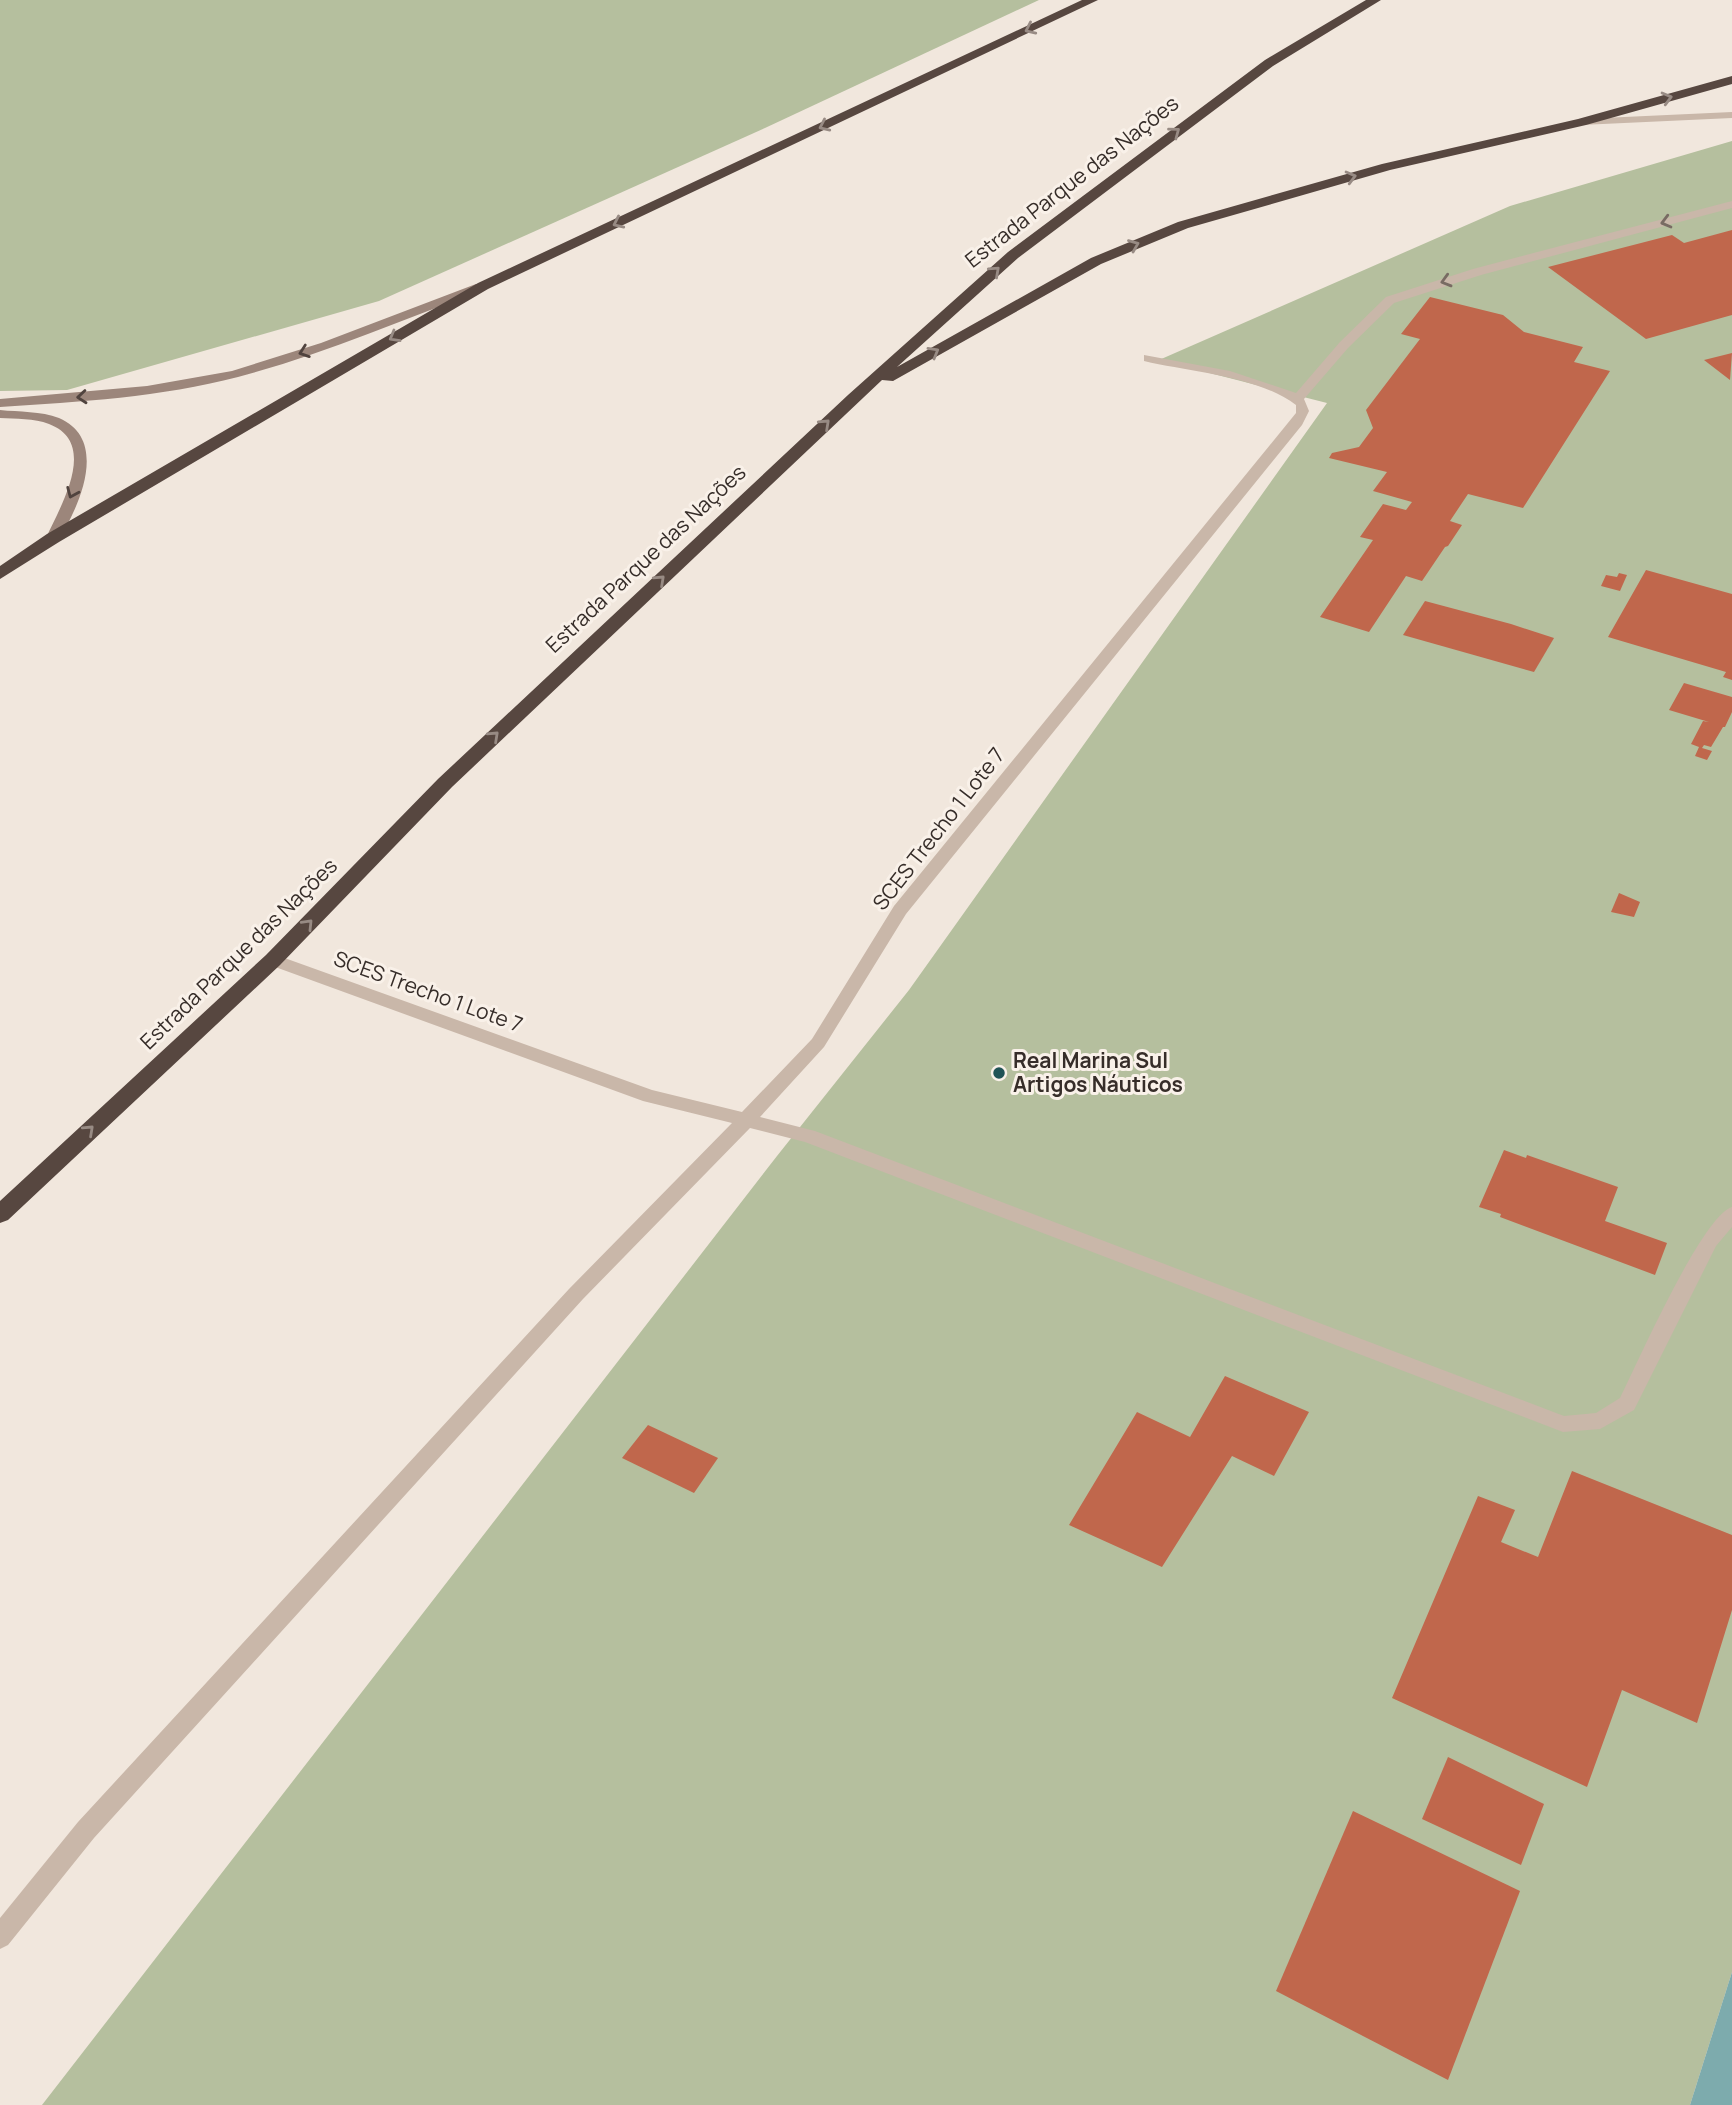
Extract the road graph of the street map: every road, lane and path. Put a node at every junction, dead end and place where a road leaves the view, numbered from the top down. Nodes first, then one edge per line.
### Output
1 (1092, 0) edge
2 (1375, 0) edge
3 (1732, 80) edge
4 (1732, 115) edge
5 (1581, 122) junction
6 (1732, 204) edge
7 (483, 286) junction
8 (1148, 358) dead end
9 (853, 398) junction
10 (1297, 399) junction
11 (0, 403) edge
12 (0, 414) edge
13 (53, 538) junction
14 (0, 574) edge
15 (273, 960) junction
16 (746, 1120) junction
17 (0, 1214) edge
18 (1732, 1214) edge
19 (0, 1937) edge

1 -> 7 highway
9 -> 2 highway, Estrada Parque das Nações
5 -> 3 highway
4 - 5 lane
9 -> 5 highway
6 -> 10 lane
7 -> 11 street
7 -> 13 highway
8 - 10 lane
15 -> 9 highway, Estrada Parque das Nações
10 - 16 lane, SCES Trecho 1 Lote 7
12 -> 13 street
13 - 14 highway
15 - 16 lane, SCES Trecho 1 Lote 7
17 -> 15 highway, Estrada Parque das Nações
16 - 18 lane
16 - 19 lane

